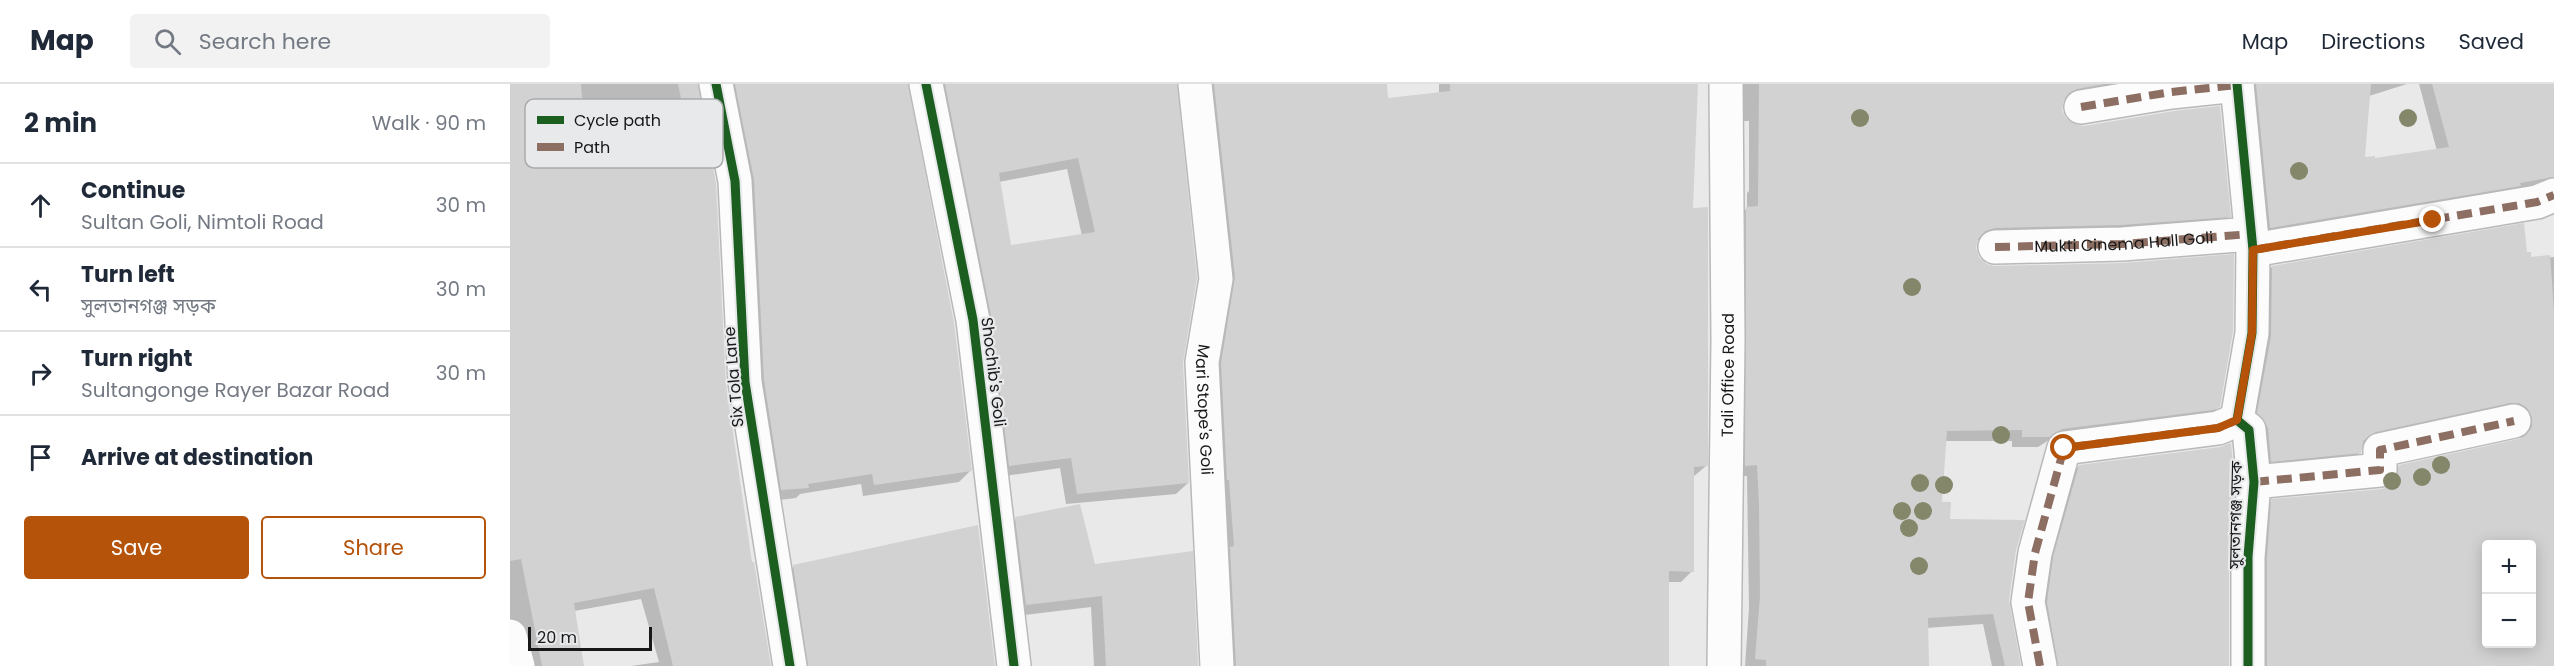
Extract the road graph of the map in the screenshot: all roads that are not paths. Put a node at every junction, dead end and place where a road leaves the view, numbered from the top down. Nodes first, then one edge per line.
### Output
1 (716, 84) edge
2 (926, 84) edge
3 (1195, 84) edge
4 (1726, 84) edge
5 (2237, 85) edge
6 (719, 99) edge
7 (2081, 107) dead end
8 (723, 120) edge
9 (2554, 195) edge
10 (2252, 242) junction
11 (1995, 247) dead end
12 (2237, 420) junction
13 (2514, 421) dead end
14 (2254, 482) junction
15 (510, 636) edge
16 (518, 666) edge
17 (790, 666) edge
18 (1014, 666) edge
19 (1217, 666) edge
20 (1725, 666) edge
21 (2040, 666) edge
22 (2248, 666) edge

1 - 6 street, Six Tola Lane
2 - 18 street, Shochib's Goli
3 - 19 street, Mari Stope's Goli
4 - 20 street, Tali Office Road
5 - 7 street
5 - 10 street
8 - 17 street, Six Tola Lane
9 - 10 street, Mukti Cinema Hall Goli
10 - 11 street, Mukti Cinema Hall Goli
10 - 12 street
12 - 14 street, সুলতানগঞ্জ সড়ক
12 - 21 street
13 - 14 street
14 - 22 street, সুলতানগঞ্জ সড়ক
15 - 16 street

